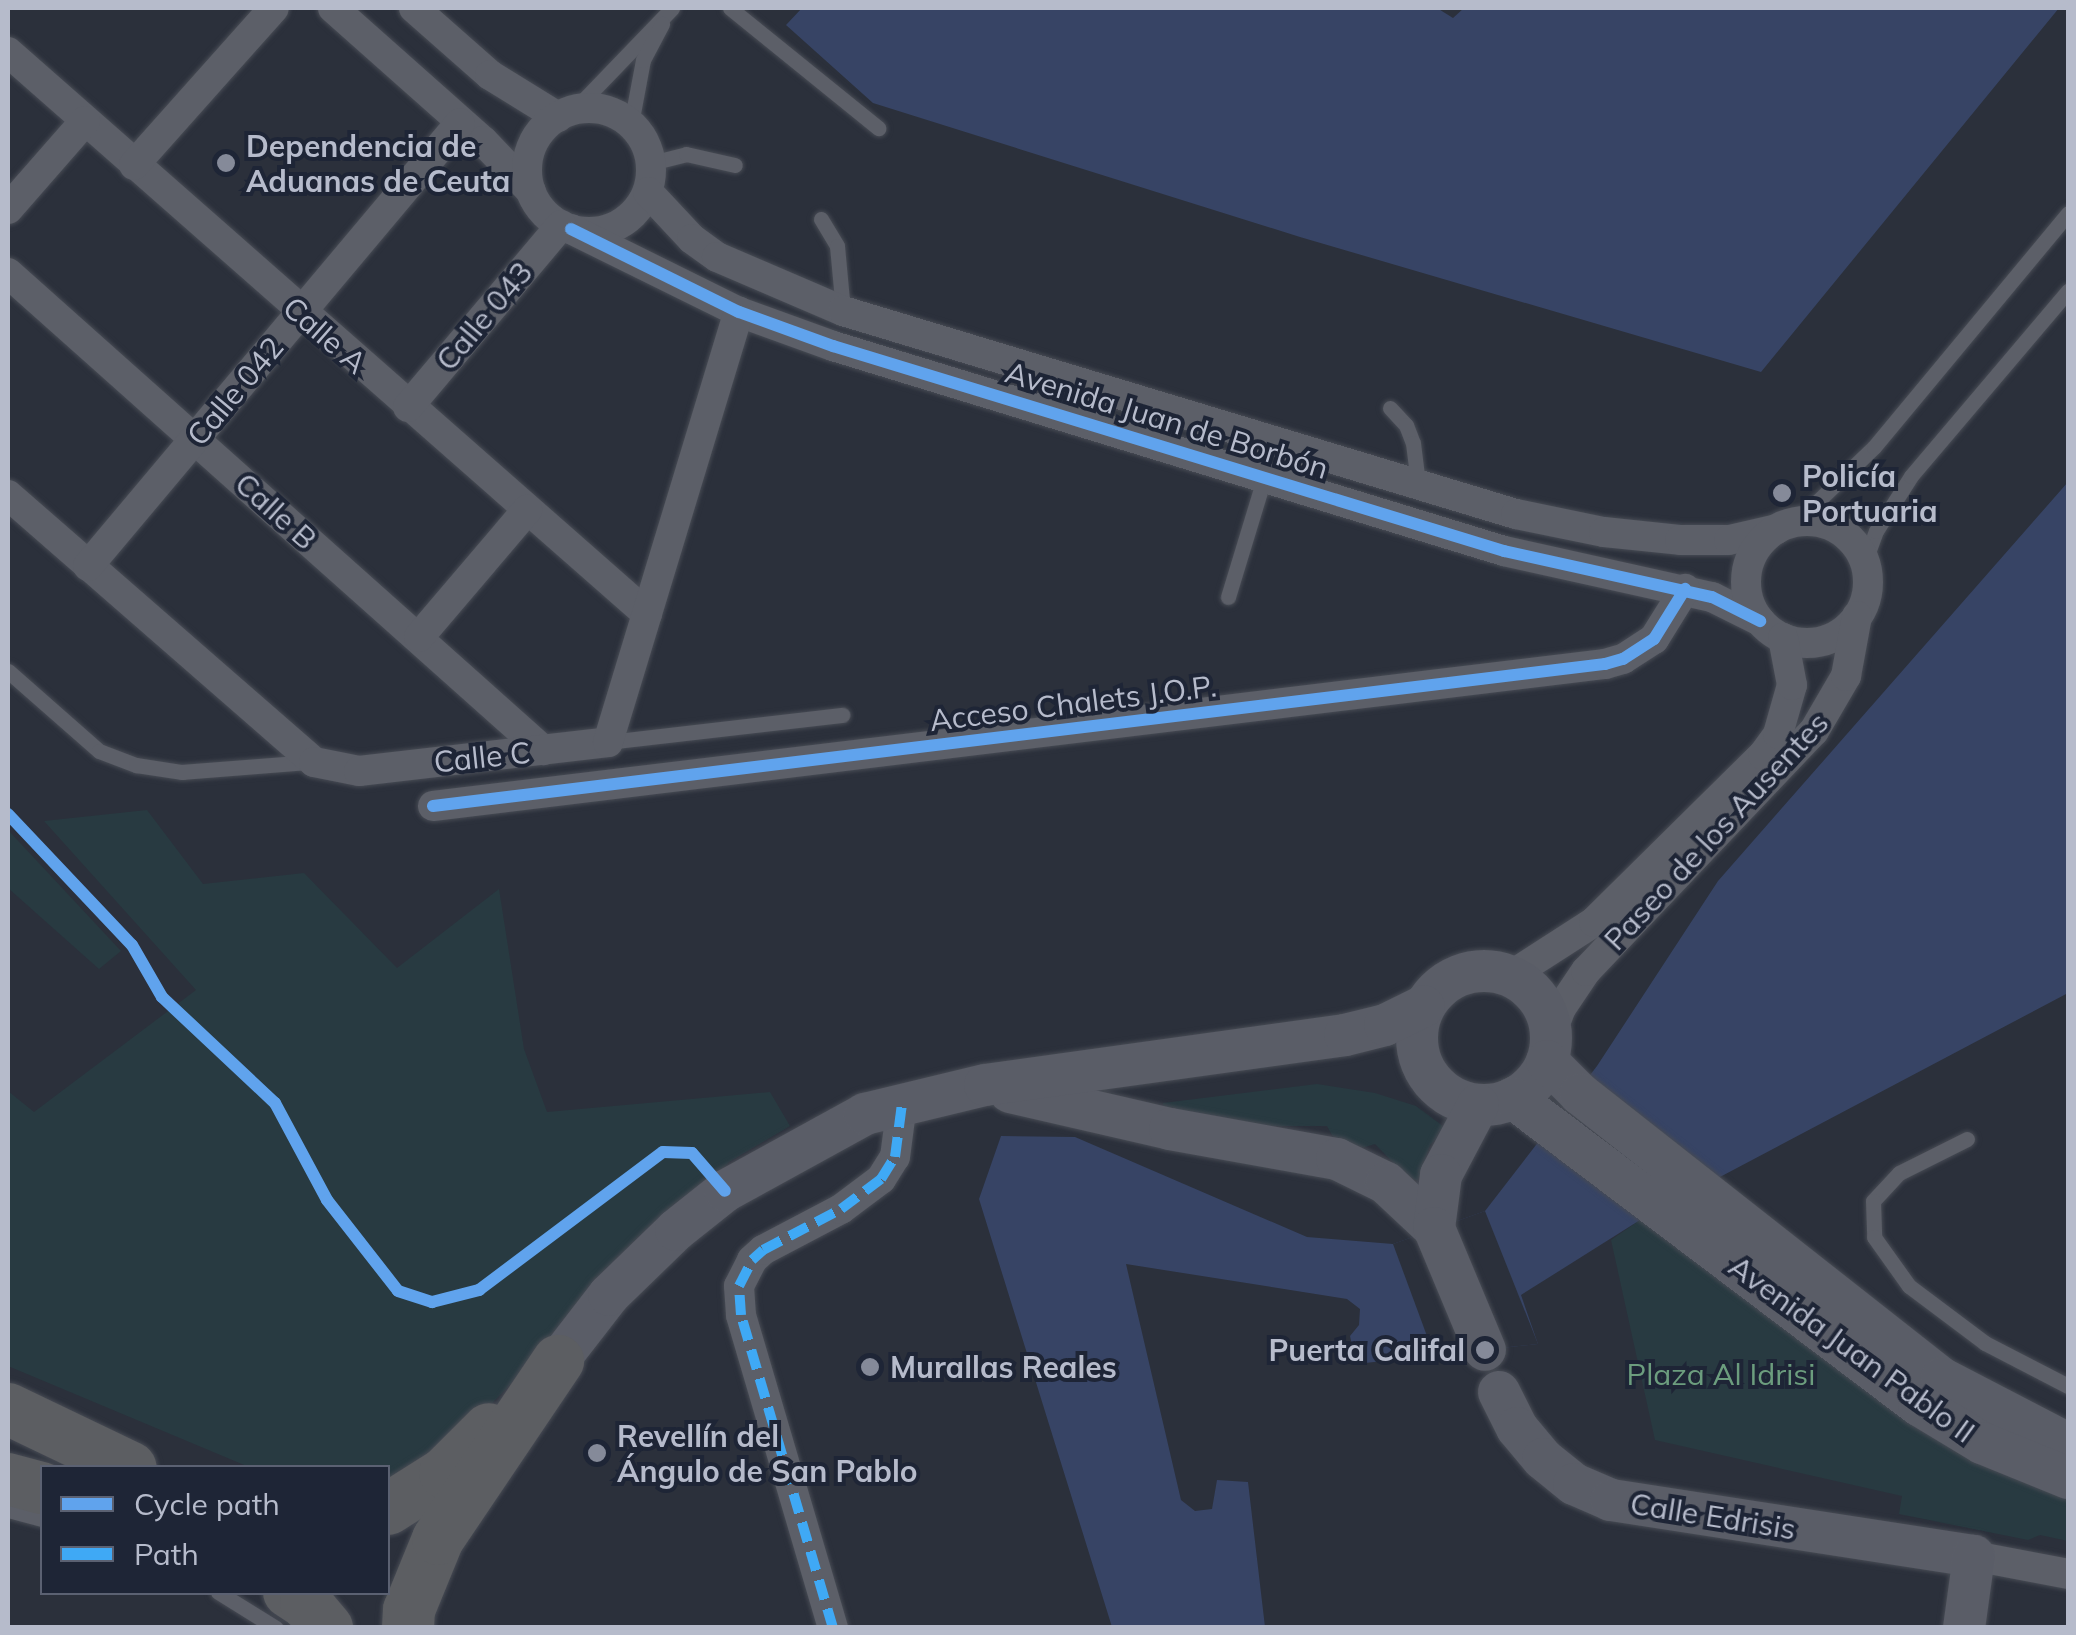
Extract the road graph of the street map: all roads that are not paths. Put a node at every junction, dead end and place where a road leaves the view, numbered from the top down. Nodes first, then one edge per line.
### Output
1 (274, 8) edge
2 (333, 8) edge
3 (414, 8) edge
4 (672, 8) edge
5 (730, 8) edge
6 (8, 52) edge
7 (566, 114) junction
8 (84, 121) junction
9 (460, 123) junction
10 (631, 124) junction
11 (878, 128) dead end
12 (134, 164) junction
13 (735, 165) dead end
14 (650, 177) junction
15 (531, 191) junction
16 (8, 209) edge
17 (2068, 213) edge
18 (821, 219) dead end
19 (566, 227) junction
20 (8, 273) edge
21 (2068, 291) edge
22 (843, 311) junction
23 (739, 312) junction
24 (300, 314) junction
25 (408, 406) junction
26 (1390, 408) dead end
27 (195, 439) junction
28 (1264, 475) junction
29 (1418, 483) junction
30 (8, 495) edge
31 (526, 510) junction
32 (1786, 525) junction
33 (1865, 561) junction
34 (88, 566) junction
35 (1685, 589) junction
36 (1228, 597) dead end
37 (647, 614) junction
38 (1857, 616) junction
39 (1772, 630) junction
40 (419, 637) junction
41 (8, 671) edge
42 (842, 715) dead end
43 (608, 742) junction
44 (544, 750) junction
45 (314, 762) junction
46 (433, 806) dead end
47 (1510, 976) junction
48 (1424, 1006) junction
49 (1549, 1047) junction
50 (984, 1085) junction
51 (1496, 1101) junction
52 (902, 1104) junction
53 (1967, 1139) dead end
54 (1707, 1219) junction
55 (1434, 1228) junction
56 (1485, 1350) dead end
57 (558, 1361) junction
58 (2068, 1386) edge
59 (1500, 1392) dead end
60 (8, 1409) edge
61 (8, 1444) edge
62 (2068, 1444) edge
63 (56, 1465) edge
64 (126, 1465) edge
65 (2068, 1478) edge
66 (8, 1479) edge
67 (40, 1487) edge
68 (390, 1508) edge
69 (8, 1510) edge
70 (40, 1518) edge
71 (1974, 1556) junction
72 (2068, 1574) edge
73 (223, 1595) edge
74 (294, 1595) edge
75 (276, 1628) edge
76 (327, 1628) edge
77 (408, 1628) edge
78 (833, 1628) edge
79 (1964, 1628) edge

1 - 12 street
2 - 9 street
3 - 7 street
4 - 7 lane
4 - 10 lane
5 - 11 lane
6 - 8 street, Calle A
7 - 10 street
7 - 15 street
8 - 12 street, Calle A
8 - 16 street
9 - 15 street
9 - 24 street, Calle 042
10 - 14 street
12 - 24 street, Calle A
13 - 14 lane
14 - 19 street
14 - 22 street, Avenida Juan de Borbón
15 - 19 street
17 - 32 lane
18 - 22 lane
19 - 23 street, Avenida Juan de Borbón
19 - 25 street, Calle 043
20 - 27 street, Calle B
21 - 33 lane
22 - 29 street, Avenida Juan de Borbón
23 - 28 street, Avenida Juan de Borbón
23 - 37 street
24 - 25 street, Calle A
24 - 27 street, Calle 042
25 - 31 street, Calle A
26 - 29 lane
27 - 34 street, Calle 042
27 - 40 street, Calle B
28 - 35 street, Avenida Juan de Borbón
28 - 36 lane
29 - 32 street, Avenida Juan de Borbón
30 - 34 street
31 - 37 street, Calle A
31 - 40 street
32 - 33 street
32 - 39 street
33 - 38 street
34 - 45 street
35 - 39 street, Avenida Juan de Borbón
35 - 46 street, Acceso Chalets J.O.P.
37 - 43 street
38 - 39 street
38 - 49 street, Paseo de los Ausentes
39 - 47 street, Paseo de los Ausentes
40 - 44 street, Calle B
41 - 45 lane
42 - 43 lane
43 - 44 street, Calle C
44 - 45 street, Calle C
47 - 48 main road
47 - 49 main road
48 - 50 main road
48 - 51 main road
49 - 51 main road
49 - 54 main road
50 - 52 main road
50 - 55 main road
51 - 54 main road
51 - 55 main road
52 - 57 main road
52 - 78 street
53 - 58 lane
54 - 62 main road, Avenida Juan Pablo II
54 - 65 main road, Avenida Juan Pablo II
55 - 56 main road
57 - 68 highway
57 - 77 highway
59 - 71 main road, Calle Edrisis
60 - 64 highway
61 - 63 highway
66 - 67 highway
69 - 70 lane
71 - 72 street
71 - 79 main road
73 - 75 lane
74 - 76 highway

